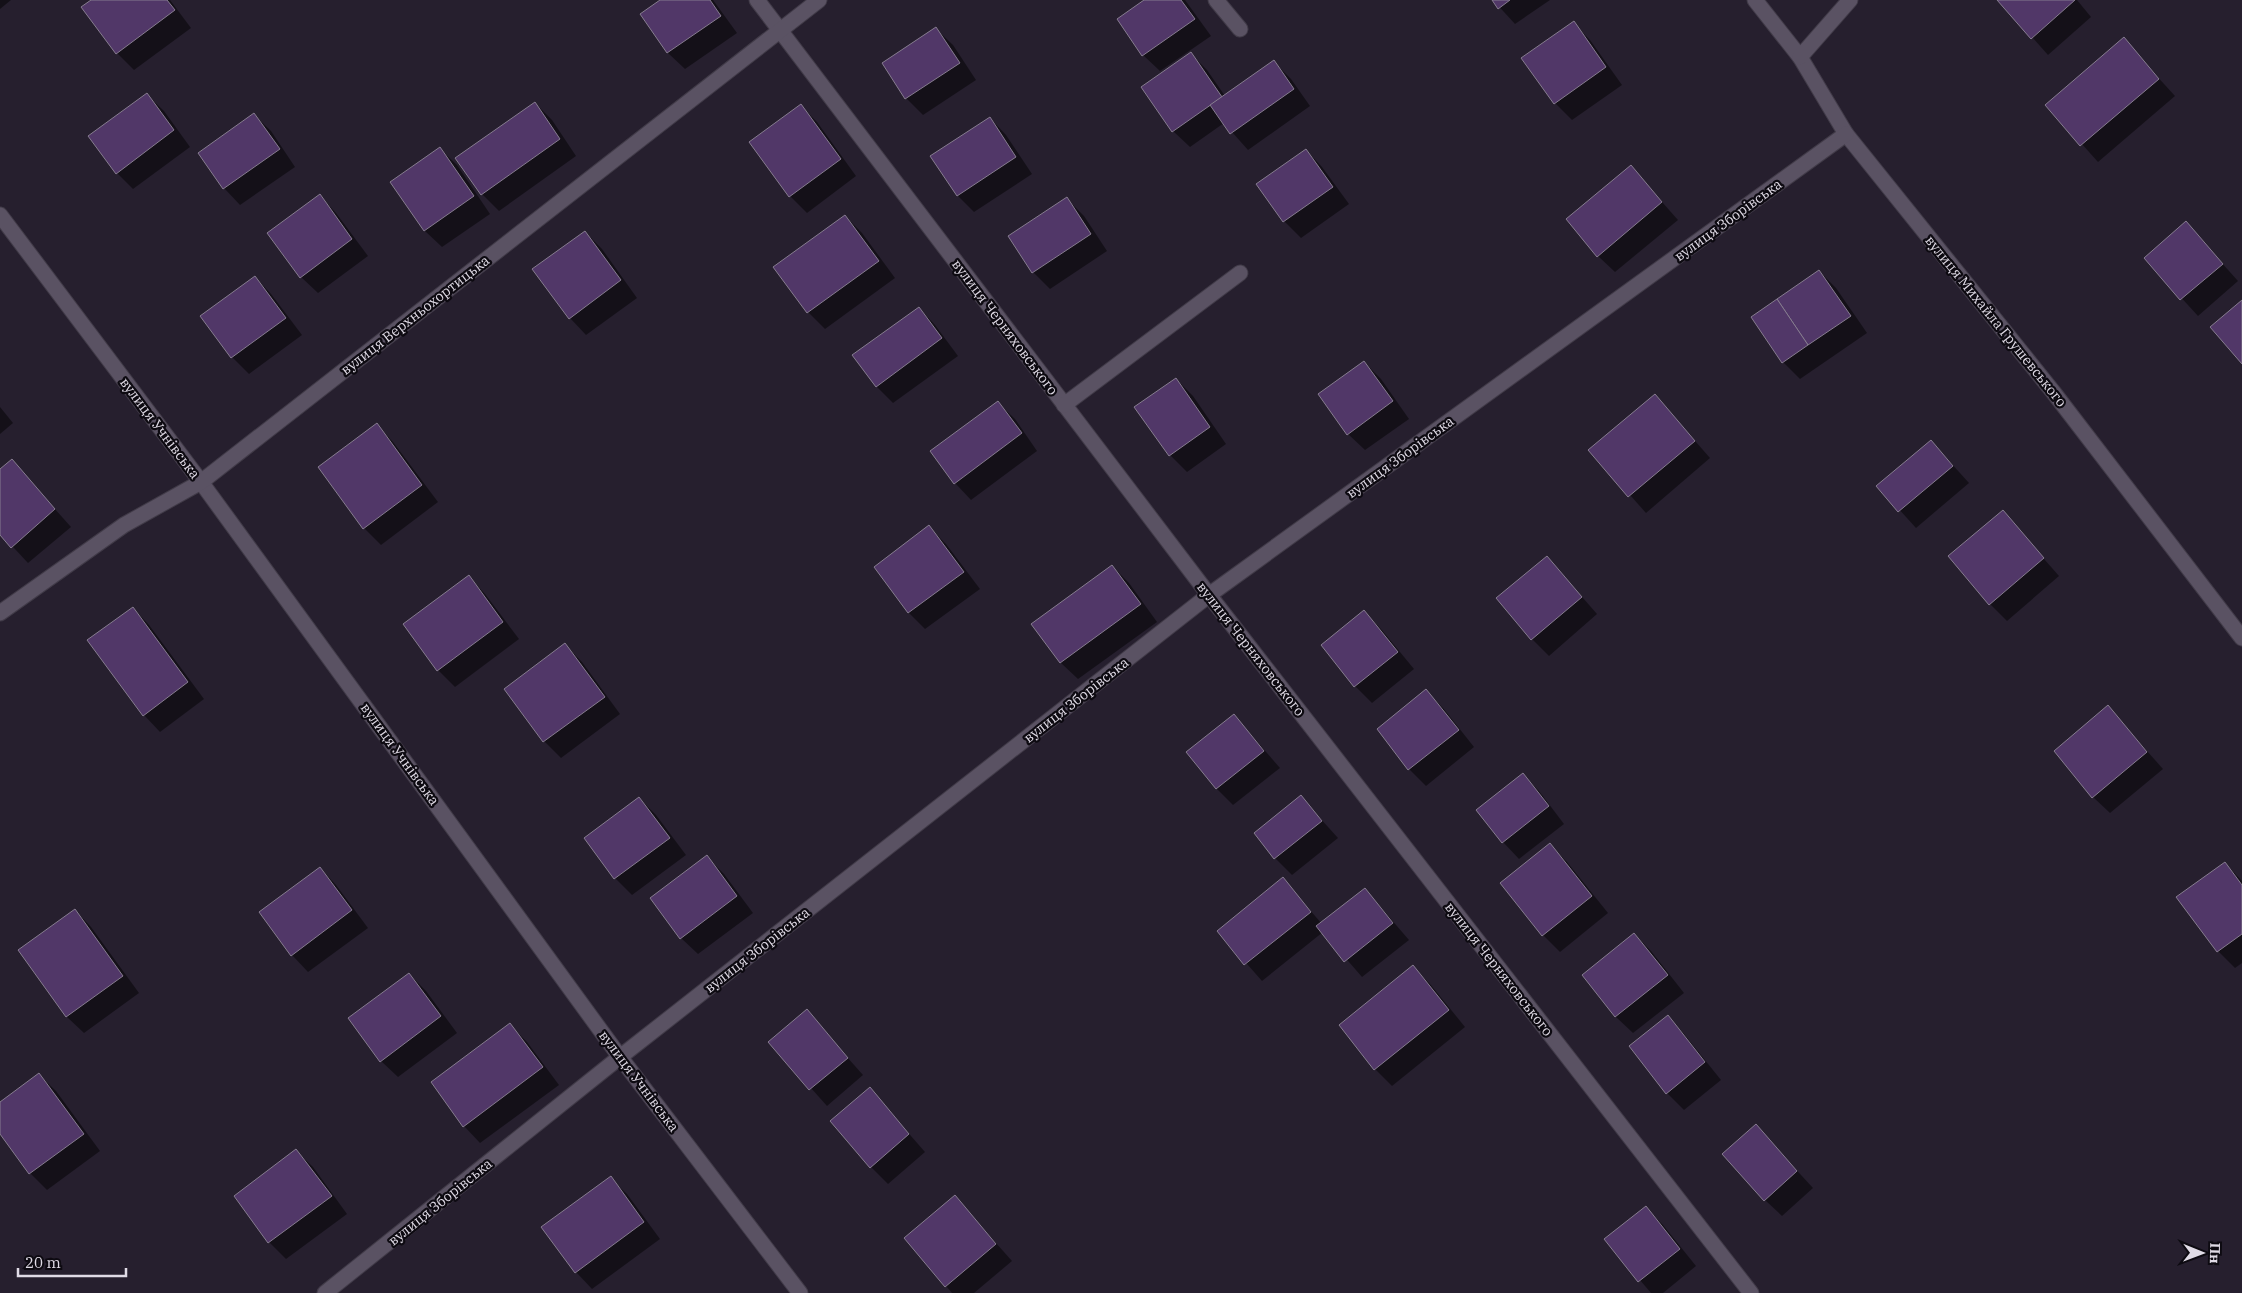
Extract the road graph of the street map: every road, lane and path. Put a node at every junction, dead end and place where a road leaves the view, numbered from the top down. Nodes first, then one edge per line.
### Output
1 (757, 0) edge
2 (819, 0) edge
3 (1216, 0) edge
4 (1755, 0) edge
5 (1850, 0) edge
6 (1240, 29) dead end
7 (780, 31) junction
8 (1800, 57) junction
9 (1846, 134) junction
10 (0, 215) edge
11 (1240, 273) dead end
12 (1064, 405) junction
13 (201, 482) junction
14 (1209, 596) junction
15 (0, 613) edge
16 (2242, 638) edge
17 (620, 1057) junction
18 (325, 1293) edge
19 (800, 1293) edge
20 (1752, 1293) edge

1 - 7 street, вулиця Черняховського
2 - 7 street, вулиця Верхньохортицька
3 - 6 street
4 - 8 street, вулиця Михайла Грушевського
5 - 8 street
7 - 12 street, вулиця Черняховського
7 - 13 street, вулиця Верхньохортицька
8 - 9 street, вулиця Михайла Грушевського
9 - 14 street, вулиця Зборівська
9 - 16 street, вулиця Михайла Грушевського
10 - 13 street, вулиця Учнівська
11 - 12 street
12 - 14 street, вулиця Черняховського
13 - 15 street, вулиця Верхньохортицька
13 - 17 street, вулиця Учнівська
14 - 17 street, вулиця Зборівська
14 - 20 street, вулиця Черняховського
17 - 18 street, вулиця Зборівська
17 - 19 street, вулиця Учнівська

